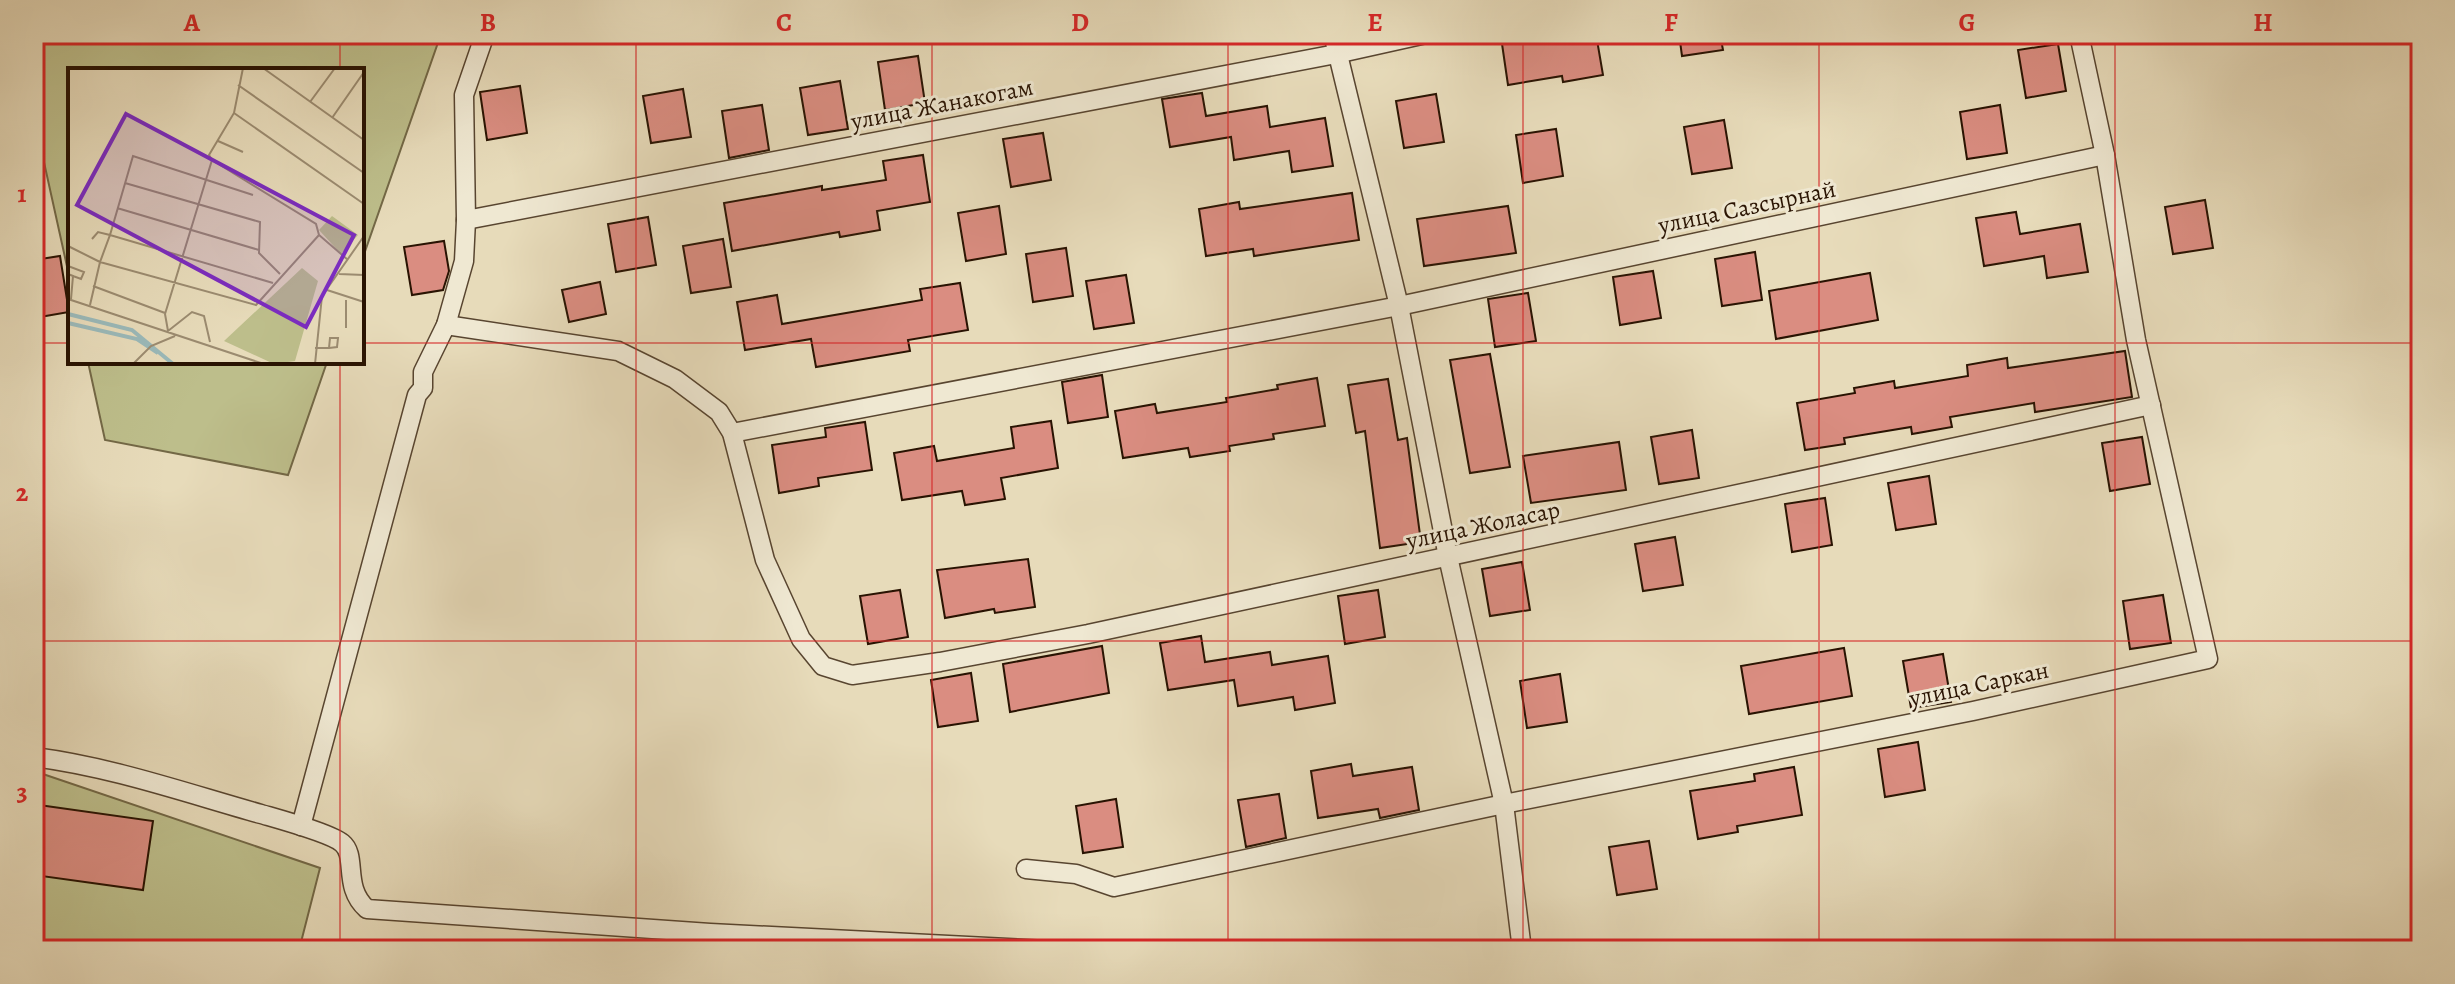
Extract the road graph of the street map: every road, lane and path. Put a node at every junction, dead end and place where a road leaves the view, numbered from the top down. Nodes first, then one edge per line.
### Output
1 (485, 34) edge
2 (1333, 34) edge
3 (1426, 34) edge
4 (2079, 34) edge
5 (1336, 54) junction
6 (2105, 155) junction
7 (466, 220) junction
8 (1399, 306) junction
9 (446, 325) junction
10 (2151, 405) junction
11 (732, 433) junction
12 (1448, 557) junction
13 (34, 757) edge
14 (1504, 804) junction
15 (301, 826) junction
16 (1026, 869) dead end
17 (1047, 950) edge
18 (1522, 950) edge

1 - 7 street
2 - 5 street
3 - 5 street, улица Жанакогам
4 - 6 street
5 - 7 street, улица Жанакогам
5 - 8 street
6 - 8 street, улица Сазсырнай
6 - 10 street
7 - 9 street
8 - 11 street, улица Сазсырнай
8 - 12 street
9 - 11 street
9 - 15 street
10 - 12 street, улица Жоласар
10 - 14 street, улица Саркан
11 - 12 street, улица Жоласар
12 - 14 street
13 - 15 street
14 - 16 street
14 - 18 street
15 - 17 street

